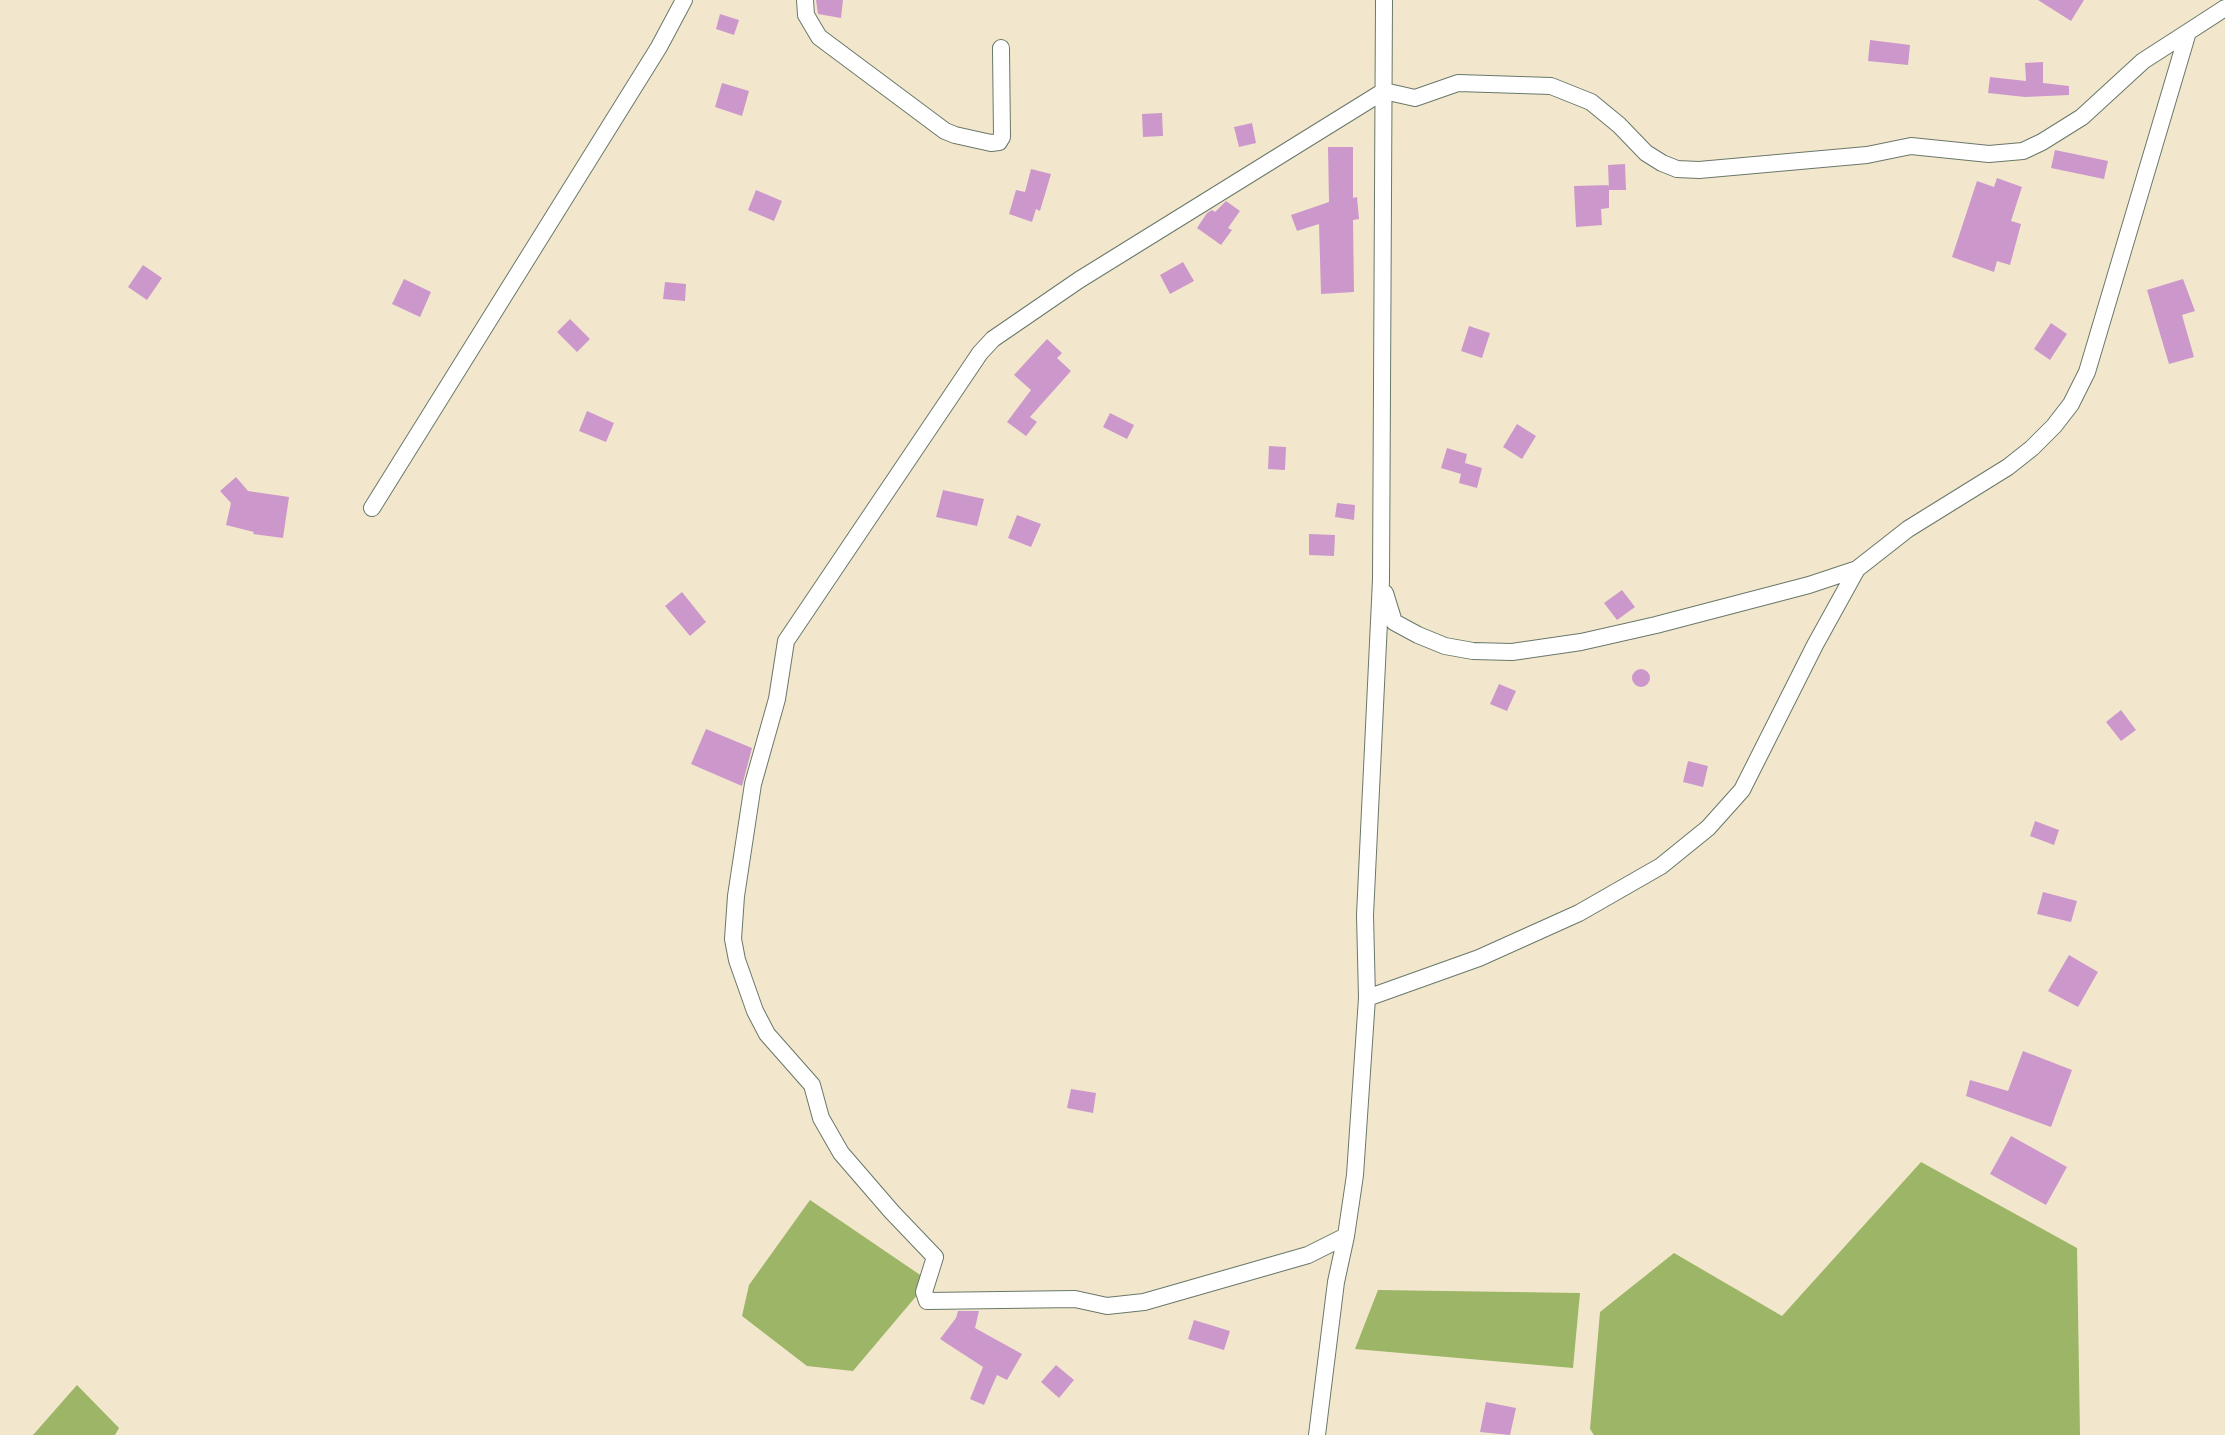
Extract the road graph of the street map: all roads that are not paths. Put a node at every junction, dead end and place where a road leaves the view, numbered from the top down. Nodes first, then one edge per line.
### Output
1 (684, 0) edge
2 (805, 0) edge
3 (1384, 0) edge
4 (2225, 8) edge
5 (2188, 32) junction
6 (1001, 48) dead end
7 (1384, 91) junction
8 (372, 508) dead end
9 (1857, 569) junction
10 (1381, 580) junction
11 (1367, 998) junction
12 (1346, 1236) junction
13 (1317, 1435) edge

1 - 8 street
2 - 6 street
3 - 7 street
4 - 5 street
5 - 7 street
5 - 9 street
7 - 10 street
7 - 12 street
9 - 10 street
9 - 11 street
10 - 11 street
11 - 12 street
12 - 13 street

